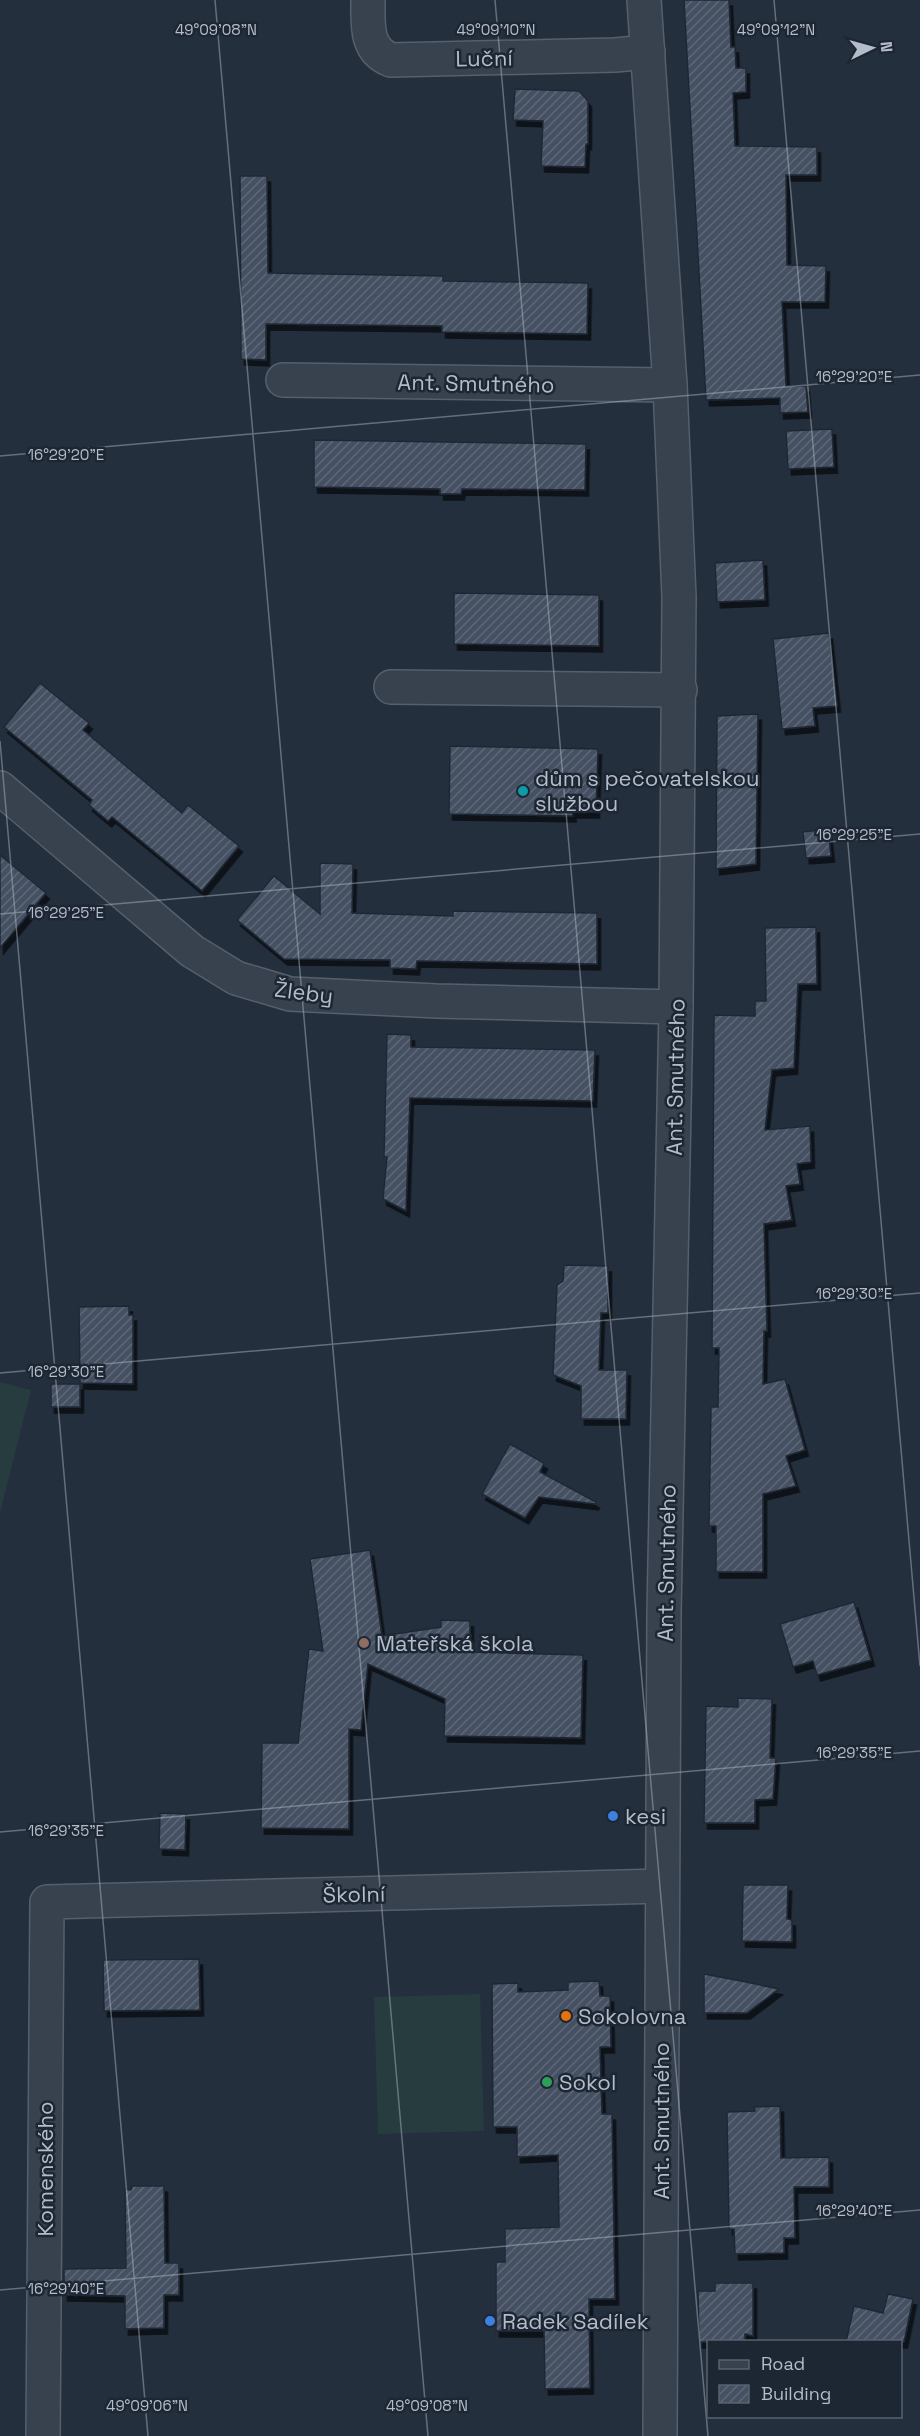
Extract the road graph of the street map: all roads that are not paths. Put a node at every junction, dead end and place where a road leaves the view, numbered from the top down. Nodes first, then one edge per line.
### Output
1 (368, 0) edge
2 (644, 0) edge
3 (648, 52) junction
4 (283, 380) dead end
5 (670, 385) junction
6 (391, 687) dead end
7 (680, 690) junction
8 (0, 788) edge
9 (676, 1007) junction
10 (662, 1886) junction
11 (47, 1902) joint
12 (43, 2436) edge
13 (660, 2436) edge

1 - 3 street, Luční
2 - 3 street, Ant. Smutného
3 - 5 street, Ant. Smutného
4 - 5 street, Ant. Smutného
5 - 7 street, Ant. Smutného
6 - 7 street
7 - 9 street, Ant. Smutného
8 - 9 street, Žleby
9 - 10 street, Ant. Smutného
10 - 11 street, Školní
10 - 13 street, Ant. Smutného
11 - 12 street, Komenského

